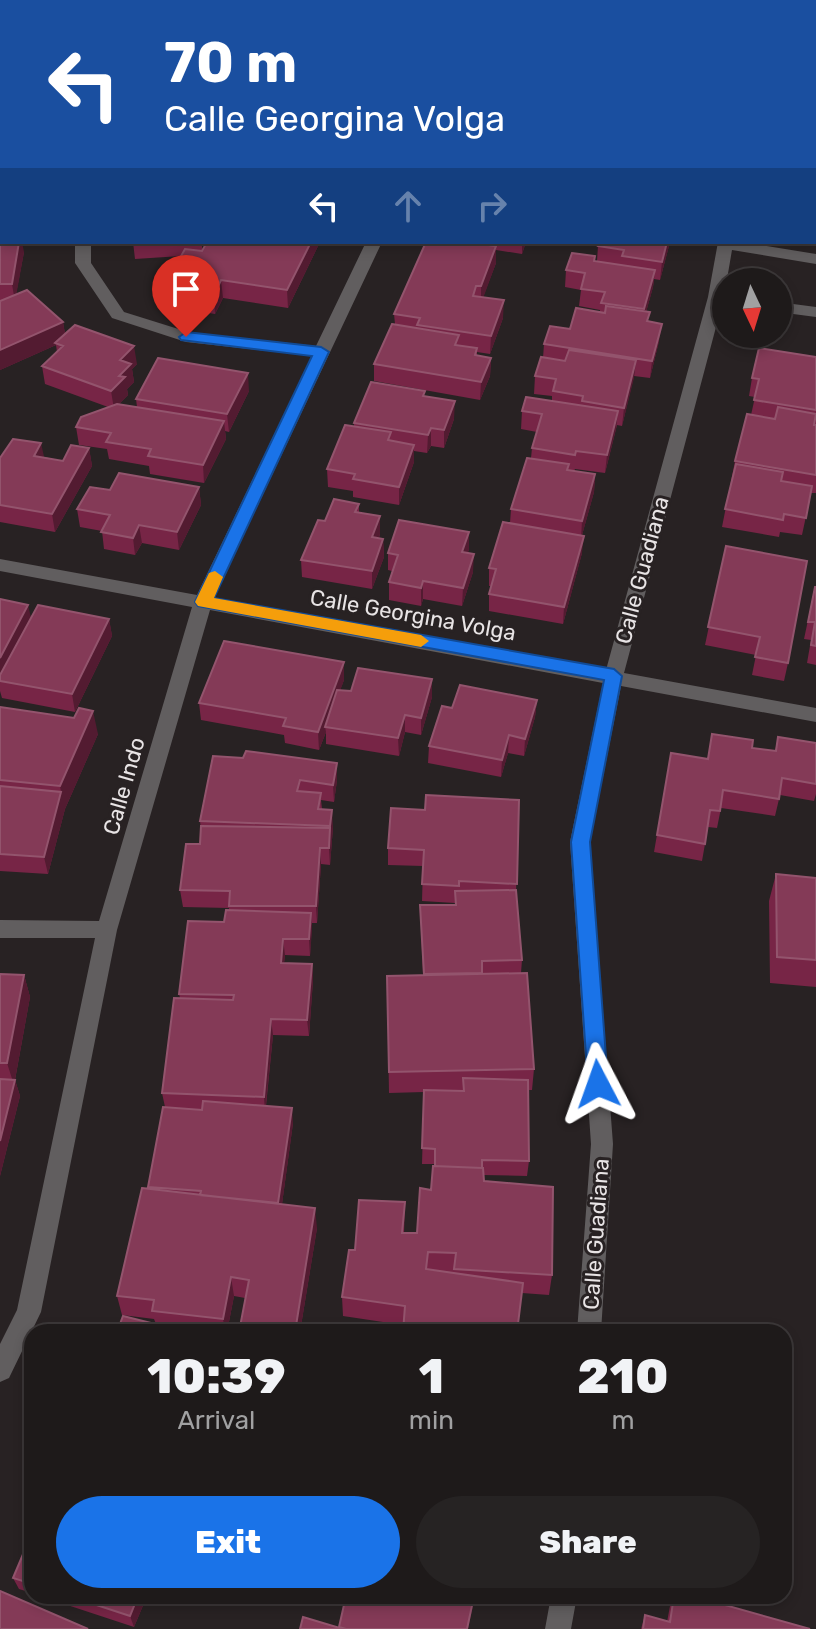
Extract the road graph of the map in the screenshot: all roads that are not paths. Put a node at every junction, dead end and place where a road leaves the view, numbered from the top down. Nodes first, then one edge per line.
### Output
1 (83, 244) edge
2 (373, 244) edge
3 (726, 244) edge
4 (732, 244) edge
5 (816, 259) edge
6 (724, 268) edge
7 (792, 309) edge
8 (816, 312) edge
9 (712, 330) edge
10 (321, 352) junction
11 (0, 565) edge
12 (203, 602) junction
13 (614, 676) junction
14 (816, 715) edge
15 (0, 929) edge
16 (107, 930) junction
17 (590, 1324) edge
18 (0, 1370) edge
19 (563, 1604) edge
20 (558, 1629) edge

1 - 10 street
2 - 10 street, Calle Indo
3 - 6 street, Calle Guadiana
4 - 5 street
7 - 8 street
9 - 13 street, Calle Guadiana
10 - 12 street, Calle Indo
11 - 12 street, Calle Georgina Volga
12 - 13 street, Calle Georgina Volga
12 - 16 street, Calle Indo
13 - 14 street, Calle Georgina Volga
13 - 17 street, Calle Guadiana
15 - 16 street
16 - 18 street, Calle Indo
19 - 20 street

